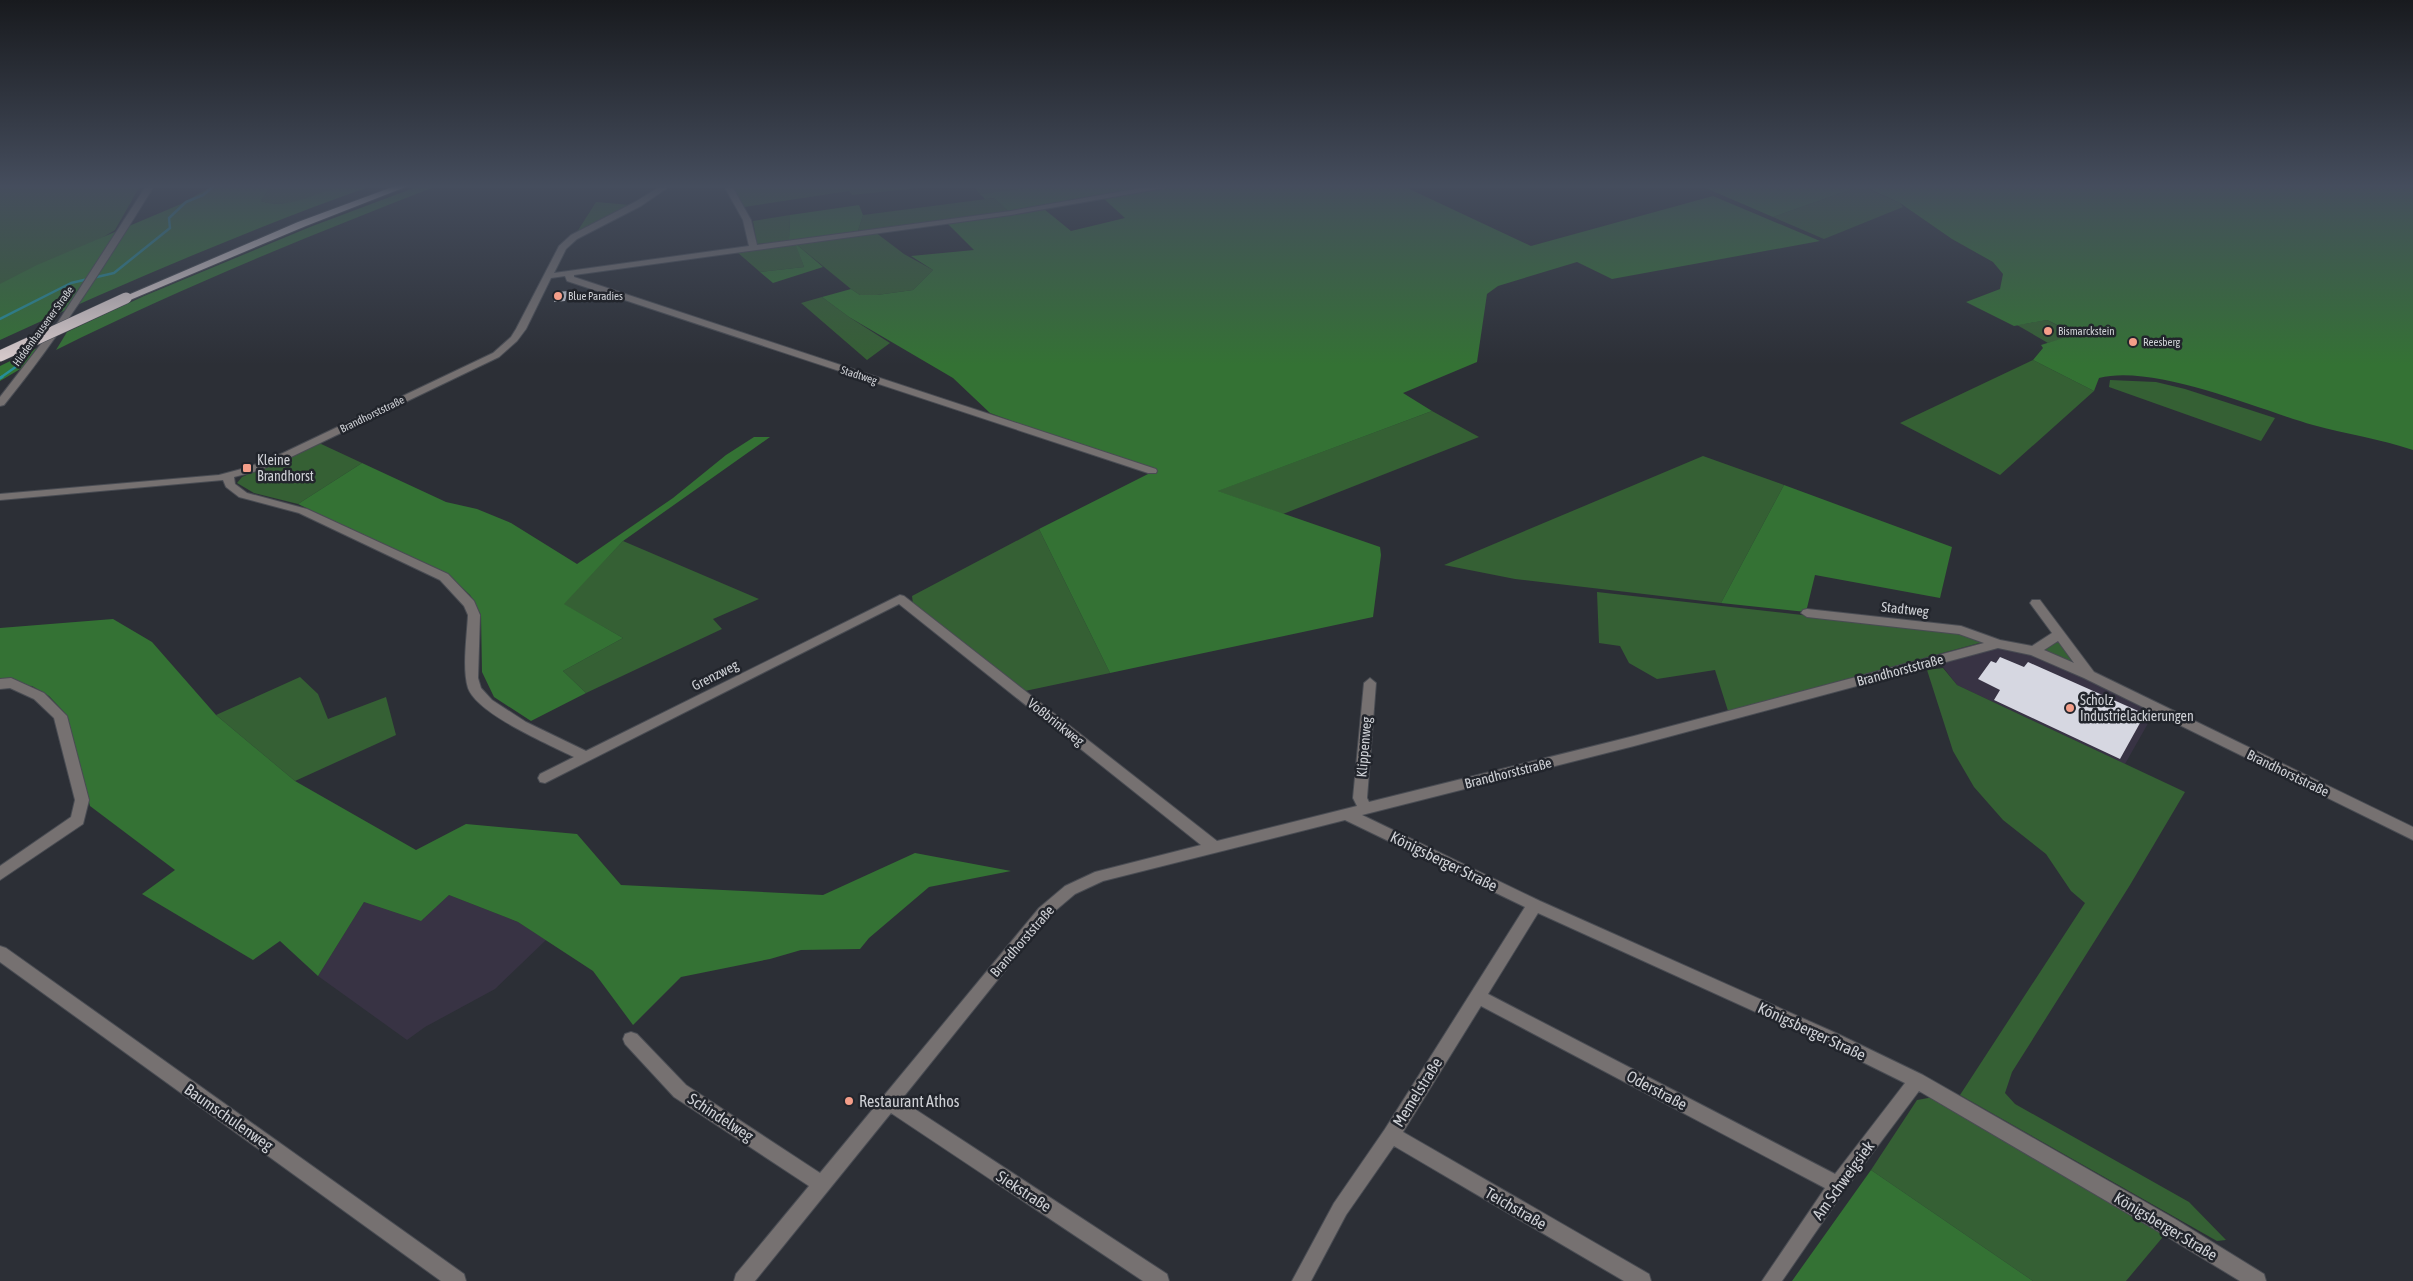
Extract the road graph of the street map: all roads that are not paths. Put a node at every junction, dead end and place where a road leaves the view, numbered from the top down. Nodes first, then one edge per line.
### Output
1 (113, 246) edge
2 (230, 246) edge
3 (248, 246) edge
4 (564, 246) edge
5 (762, 246) edge
6 (753, 247) joint
7 (569, 274) junction
8 (548, 276) junction
9 (123, 295) junction
10 (0, 347) edge
11 (0, 356) edge
12 (0, 403) edge
13 (1152, 471) dead end
14 (228, 476) junction
15 (0, 497) edge
16 (900, 599) joint
17 (2036, 603) dead end
18 (1807, 613) dead end
19 (2059, 634) junction
20 (1998, 644) junction
21 (2034, 651) junction
22 (2089, 675) junction
23 (1370, 682) dead end
24 (0, 684) edge
25 (586, 757) junction
26 (545, 778) dead end
27 (1366, 810) junction
28 (1348, 815) junction
29 (2413, 834) edge
30 (1213, 846) junction
31 (0, 874) edge
32 (1535, 904) junction
33 (0, 953) edge
34 (1477, 996) junction
35 (632, 1039) dead end
36 (1917, 1082) junction
37 (888, 1102) junction
38 (1390, 1135) junction
39 (820, 1183) junction
40 (1838, 1184) junction
41 (457, 1281) edge
42 (743, 1281) edge
43 (1160, 1281) edge
44 (1301, 1281) edge
45 (1642, 1281) edge
46 (1771, 1281) edge
47 (2257, 1281) edge

1 - 12 street, Hiddenhausener Straße
2 - 9 highway
3 - 9 highway
4 - 8 street, Brandhorststraße
5 - 6 street
6 - 7 street
7 - 8 street
7 - 13 street, Stadtweg
8 - 14 street, Brandhorststraße
9 - 10 highway
9 - 11 highway, bridge
14 - 15 street, Brandhorststraße
14 - 25 street
16 - 25 street, Grenzweg
16 - 30 street, Voßbrinkweg
17 - 19 street
18 - 20 street, Stadtweg
19 - 21 street
19 - 22 street
20 - 21 street, Brandhorststraße
20 - 27 street, Brandhorststraße
21 - 22 street, Brandhorststraße
22 - 29 street, Brandhorststraße
23 - 27 street, Klippenweg
24 - 31 street
25 - 26 street, Grenzweg
27 - 28 street, Brandhorststraße
28 - 30 street, Brandhorststraße
28 - 32 street, Königsberger Straße
30 - 37 street, Brandhorststraße
32 - 34 street, Memelstraße
32 - 36 street, Königsberger Straße
33 - 41 street, Baumschulenweg
34 - 38 street, Memelstraße
34 - 40 street, Oderstraße
35 - 39 street, Schindelweg
36 - 40 street, Am Schweigsiek
36 - 47 street, Königsberger Straße
37 - 39 street, Brandhorststraße
37 - 43 street, Siekstraße
38 - 44 street, Memelstraße
38 - 45 street, Teichstraße
39 - 42 street, Brandhorststraße
40 - 46 street, Am Schweigsiek

